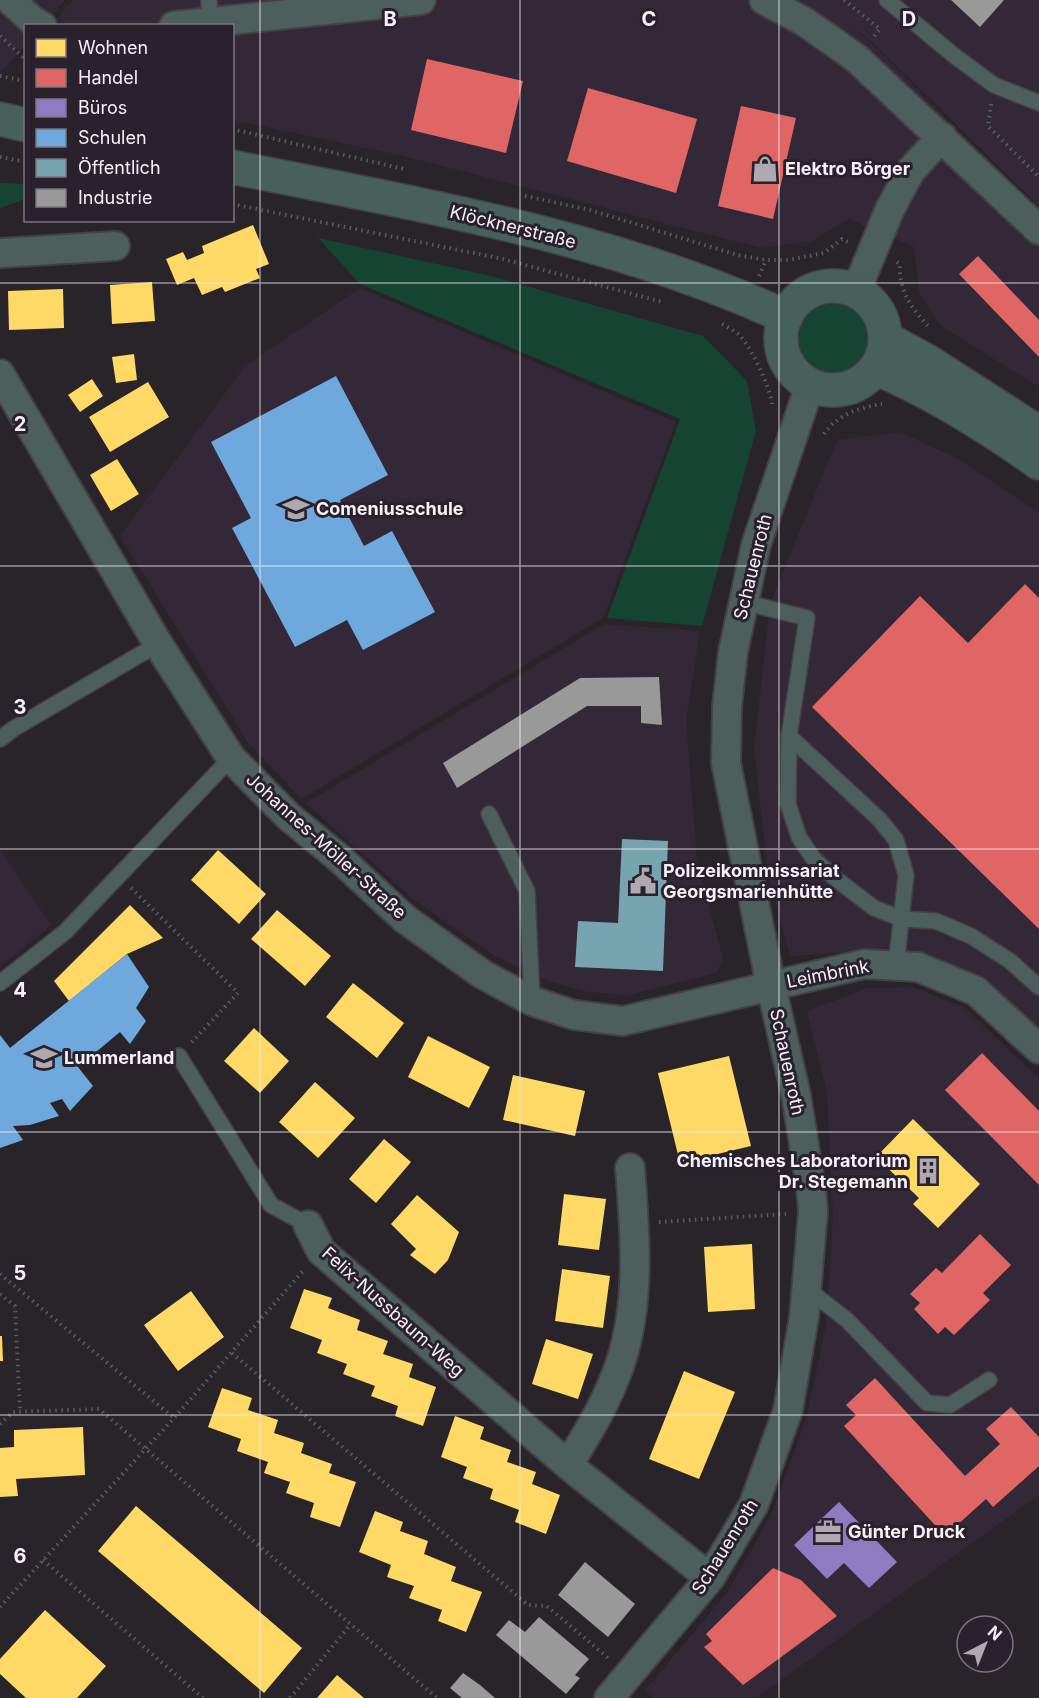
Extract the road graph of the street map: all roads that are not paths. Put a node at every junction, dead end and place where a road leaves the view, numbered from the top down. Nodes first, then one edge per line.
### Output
1 (10, 0) edge
2 (421, 0) edge
3 (764, 0) edge
4 (887, 0) edge
5 (209, 11) edge
6 (38, 24) edge
7 (179, 24) edge
8 (1039, 104) edge
9 (0, 119) edge
10 (24, 125) edge
11 (942, 137) junction
12 (234, 167) edge
13 (1039, 230) edge
14 (115, 246) dead end
15 (0, 253) edge
16 (856, 291) junction
17 (786, 317) junction
18 (880, 353) junction
19 (0, 374) edge
20 (810, 384) junction
21 (1039, 433) edge
22 (1039, 463) edge
23 (743, 602) junction
24 (158, 644) junction
25 (789, 736) junction
26 (0, 740) edge
27 (231, 758) junction
28 (489, 814) dead end
29 (902, 920) junction
30 (896, 966) junction
31 (0, 983) edge
32 (771, 986) junction
33 (1039, 987) edge
34 (532, 1001) junction
35 (1039, 1049) edge
36 (179, 1056) road end
37 (630, 1168) dead end
38 (308, 1225) joint
39 (807, 1289) junction
40 (988, 1380) dead end
41 (568, 1465) junction
42 (710, 1578) junction
43 (609, 1698) edge

1 - 6 street
2 - 5 street
3 - 11 street
4 - 8 lane
5 - 7 street
9 - 10 main road
11 - 13 street
11 - 16 street
12 - 17 main road, Klöcknerstraße
14 - 15 street
16 - 17 main road
16 - 18 main road
17 - 20 main road
18 - 20 main road
18 - 21 main road
18 - 22 main road
19 - 24 street, Johannes-Möller-Straße
20 - 23 street, Schauenroth
23 - 25 lane
23 - 32 street, Schauenroth
24 - 26 lane
24 - 27 street, Johannes-Möller-Straße
25 - 29 lane
25 - 29 lane
27 - 31 lane
27 - 34 street, Johannes-Möller-Straße
28 - 34 lane
29 - 30 lane
29 - 33 lane
30 - 32 street, Leimbrink
30 - 35 street, Leimbrink
32 - 34 street, Johannes-Möller-Straße
32 - 39 street, Schauenroth
36 - 38 lane, Felix-Nussbaum-Weg
37 - 41 street
38 - 41 street, Felix-Nussbaum-Weg
39 - 40 lane
39 - 42 street, Schauenroth
41 - 42 street, Felix-Nussbaum-Weg
42 - 43 street, Schauenroth

